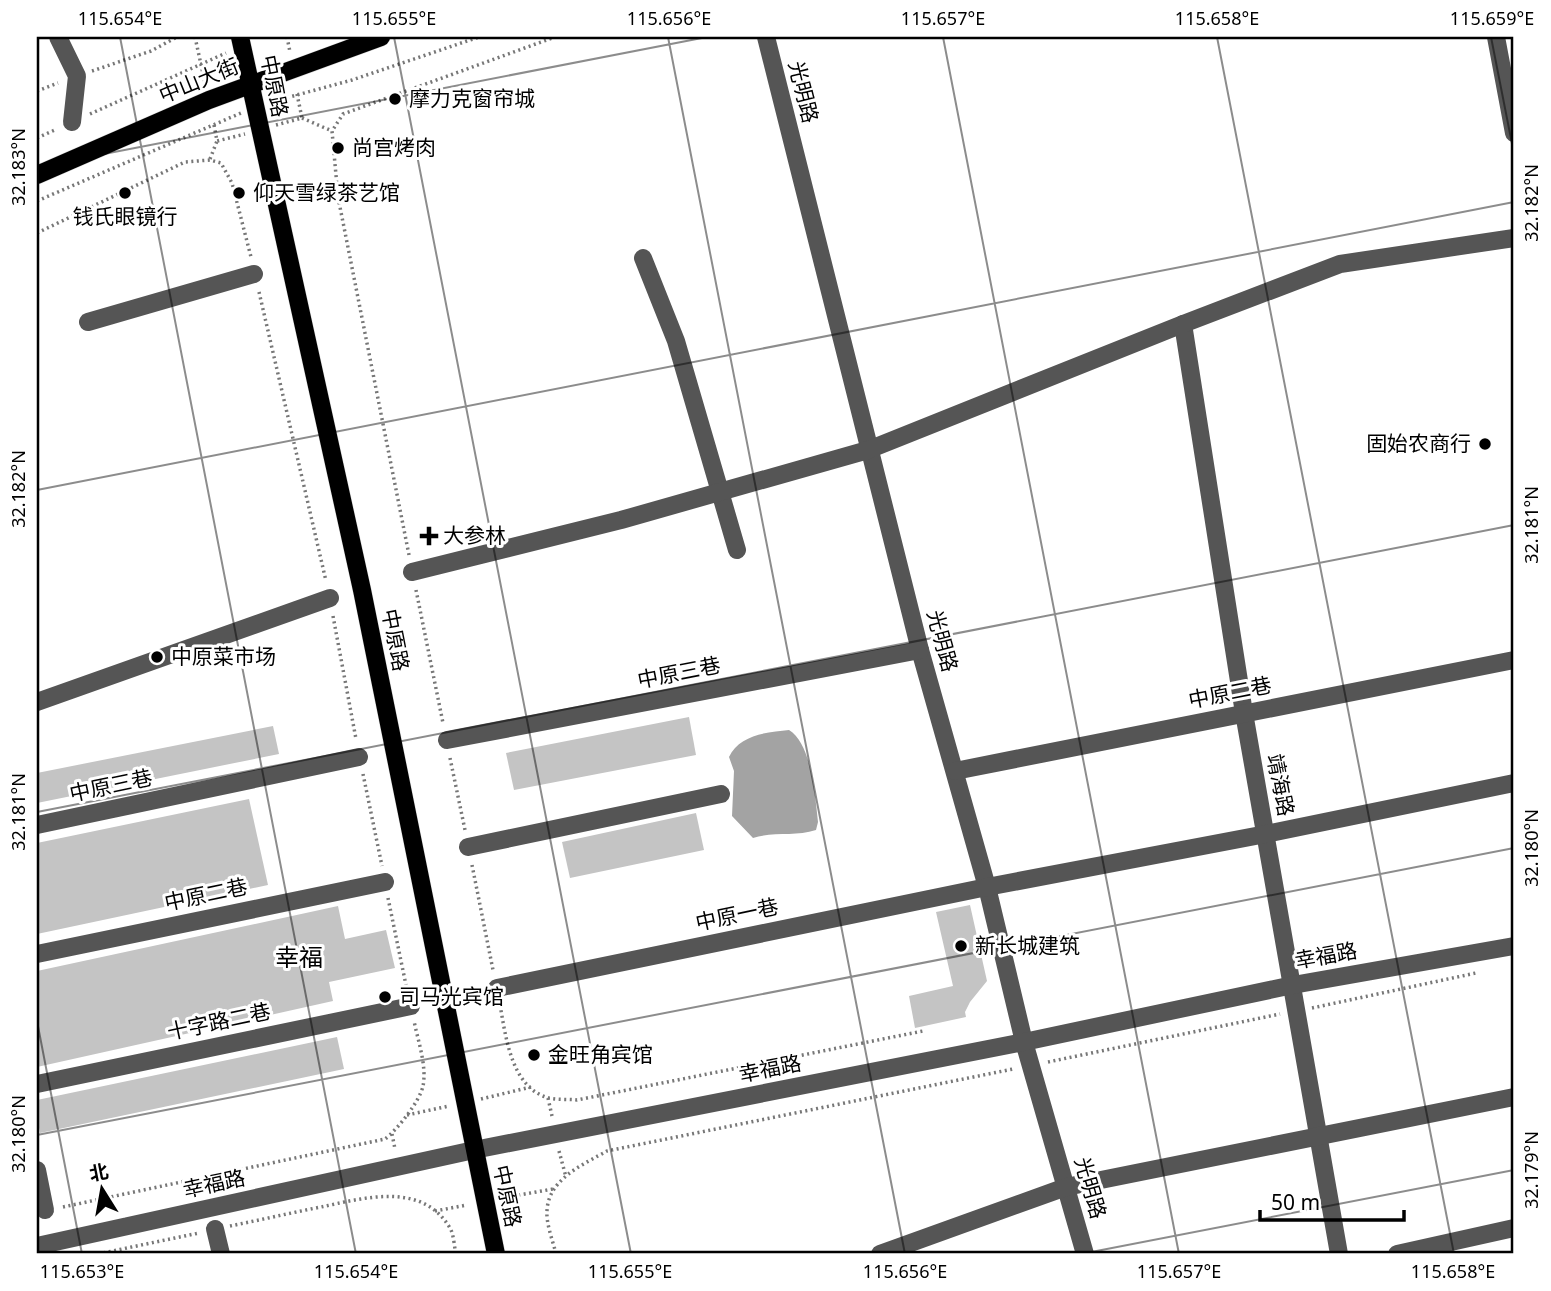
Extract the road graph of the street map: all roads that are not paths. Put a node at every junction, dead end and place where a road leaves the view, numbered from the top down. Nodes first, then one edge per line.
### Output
1 (58, 37) edge
2 (380, 37) edge
3 (766, 37) edge
4 (1496, 37) edge
5 (241, 41) edge
6 (250, 84) junction
7 (72, 122) road end
8 (1514, 133) edge
9 (37, 175) edge
10 (1514, 238) edge
11 (643, 258) dead end
12 (254, 274) road end
13 (88, 322) dead end
14 (1183, 324) junction
15 (868, 450) junction
16 (720, 492) junction
17 (737, 550) dead end
18 (412, 572) road end
19 (330, 598) road end
20 (920, 650) junction
21 (1514, 660) edge
22 (37, 702) edge
23 (1244, 713) junction
24 (447, 740) road end
25 (359, 757) road end
26 (954, 771) junction
27 (1514, 783) edge
28 (721, 794) dead end
29 (37, 825) edge
30 (1266, 834) junction
31 (468, 847) road end
32 (385, 882) road end
33 (987, 887) junction
34 (1514, 946) edge
35 (37, 954) edge
36 (1293, 985) junction
37 (497, 988) road end
38 (411, 1006) road end
39 (1024, 1042) junction
40 (37, 1084) edge
41 (1514, 1097) edge
42 (1318, 1137) junction
43 (474, 1150) junction
44 (37, 1170) edge
45 (1066, 1187) junction
46 (45, 1210) road end
47 (1514, 1228) edge
48 (215, 1229) road end
49 (37, 1246) edge
50 (221, 1254) edge
51 (496, 1254) edge
52 (880, 1254) edge
53 (1085, 1254) edge
54 (1339, 1254) edge
55 (1397, 1254) edge

1 - 7 street
2 - 6 main road, 中山大街
3 - 15 street, 光明路
4 - 8 street
5 - 6 main road, 中原路
6 - 9 main road, 中山大街
6 - 43 main road, 中原路
10 - 14 street
11 - 16 street
12 - 13 street
14 - 15 street
14 - 23 street, 靖海路
15 - 16 street
15 - 20 street, 光明路
16 - 17 street
16 - 18 street
19 - 22 street
20 - 24 street, 中原三巷
20 - 26 street, 光明路
21 - 23 street, 中原二巷
23 - 26 street, 中原二巷
23 - 30 street, 靖海路
25 - 29 street, 中原三巷
26 - 33 street, 光明路
27 - 30 street, 中原一巷
28 - 31 street
30 - 33 street, 中原一巷
30 - 36 street, 靖海路
32 - 35 street, 中原二巷
33 - 37 street, 中原一巷
33 - 39 street, 光明路
34 - 36 street, 幸福路
36 - 39 street, 幸福路
36 - 42 street, 靖海路
38 - 40 street, 十字路二巷
39 - 43 street, 幸福路
39 - 45 street, 光明路
41 - 42 street
42 - 45 street
42 - 54 street, 靖海路
43 - 49 street, 幸福路
43 - 51 main road, 中原路
44 - 46 street
45 - 52 street
45 - 53 street, 光明路
47 - 55 street
48 - 50 street

